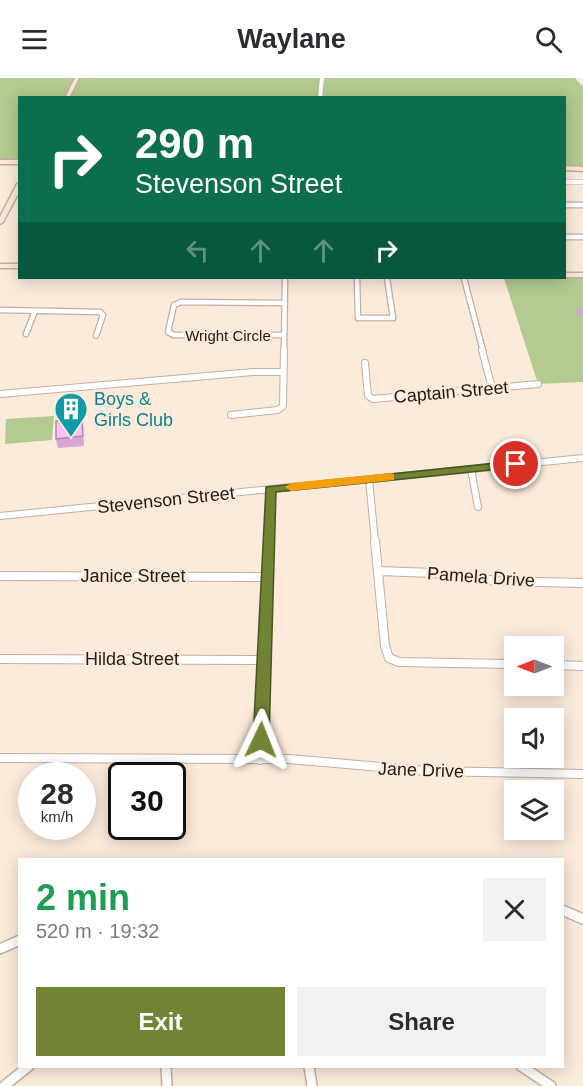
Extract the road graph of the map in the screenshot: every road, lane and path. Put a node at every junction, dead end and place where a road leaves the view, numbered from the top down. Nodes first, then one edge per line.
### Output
1 (77, 78) edge
2 (322, 78) edge
3 (68, 96) edge
4 (320, 96) edge
5 (0, 162) edge
6 (18, 162) edge
7 (566, 168) edge
8 (583, 169) edge
9 (566, 182) edge
10 (583, 182) edge
11 (18, 187) edge
12 (566, 205) edge
13 (583, 205) edge
14 (4, 207) edge
15 (0, 222) edge
16 (566, 237) edge
17 (583, 237) edge
18 (0, 266) edge
19 (18, 266) edge
20 (566, 275) edge
21 (583, 275) edge
22 (285, 279) edge
23 (357, 279) edge
24 (387, 279) edge
25 (464, 279) edge
26 (285, 303) junction
27 (0, 310) edge
28 (35, 311) junction
29 (26, 334) dead end
30 (96, 336) dead end
31 (284, 336) junction
32 (365, 363) dead end
33 (282, 372) junction
34 (538, 384) dead end
35 (492, 388) junction
36 (0, 394) edge
37 (231, 415) dead end
38 (583, 458) edge
39 (471, 469) junction
40 (369, 479) junction
41 (270, 489) junction
42 (478, 507) dead end
43 (0, 516) edge
44 (379, 571) junction
45 (0, 576) edge
46 (267, 577) junction
47 (583, 583) edge
48 (0, 658) edge
49 (264, 660) junction
50 (504, 664) edge
51 (564, 665) edge
52 (583, 666) edge
53 (0, 758) edge
54 (260, 760) junction
55 (583, 774) edge
56 (564, 911) edge
57 (583, 919) edge
58 (18, 941) edge
59 (0, 949) edge
60 (26, 1068) edge
61 (166, 1068) edge
62 (309, 1068) edge
63 (525, 1068) edge
64 (4, 1086) edge
65 (167, 1086) edge
66 (312, 1086) edge
67 (551, 1086) edge

1 - 3 main road
2 - 4 street
5 - 6 main road
7 - 8 main road
9 - 10 street
11 - 14 main road
12 - 13 street
14 - 15 main road
16 - 17 street
18 - 19 main road
20 - 21 main road
22 - 26 street
23 - 24 street
25 - 35 street
26 - 31 street
26 - 31 street, Wright Circle
27 - 28 street
28 - 29 street
28 - 30 street
31 - 33 street
32 - 35 street, Captain Street
33 - 36 street
33 - 37 street
34 - 35 street, Captain Street
38 - 39 street, Stevenson Street
39 - 40 street, Stevenson Street
39 - 42 street
40 - 41 street, Stevenson Street
40 - 44 street
41 - 43 street, Stevenson Street
41 - 46 street
44 - 47 street, Pamela Drive
44 - 50 street
45 - 46 street, Janice Street
46 - 49 street
48 - 49 street, Hilda Street
49 - 54 street
51 - 52 street
53 - 54 street, Jane Drive
54 - 55 street, Jane Drive
56 - 57 street
58 - 59 street
60 - 64 street
61 - 65 street
62 - 66 street
63 - 67 street

